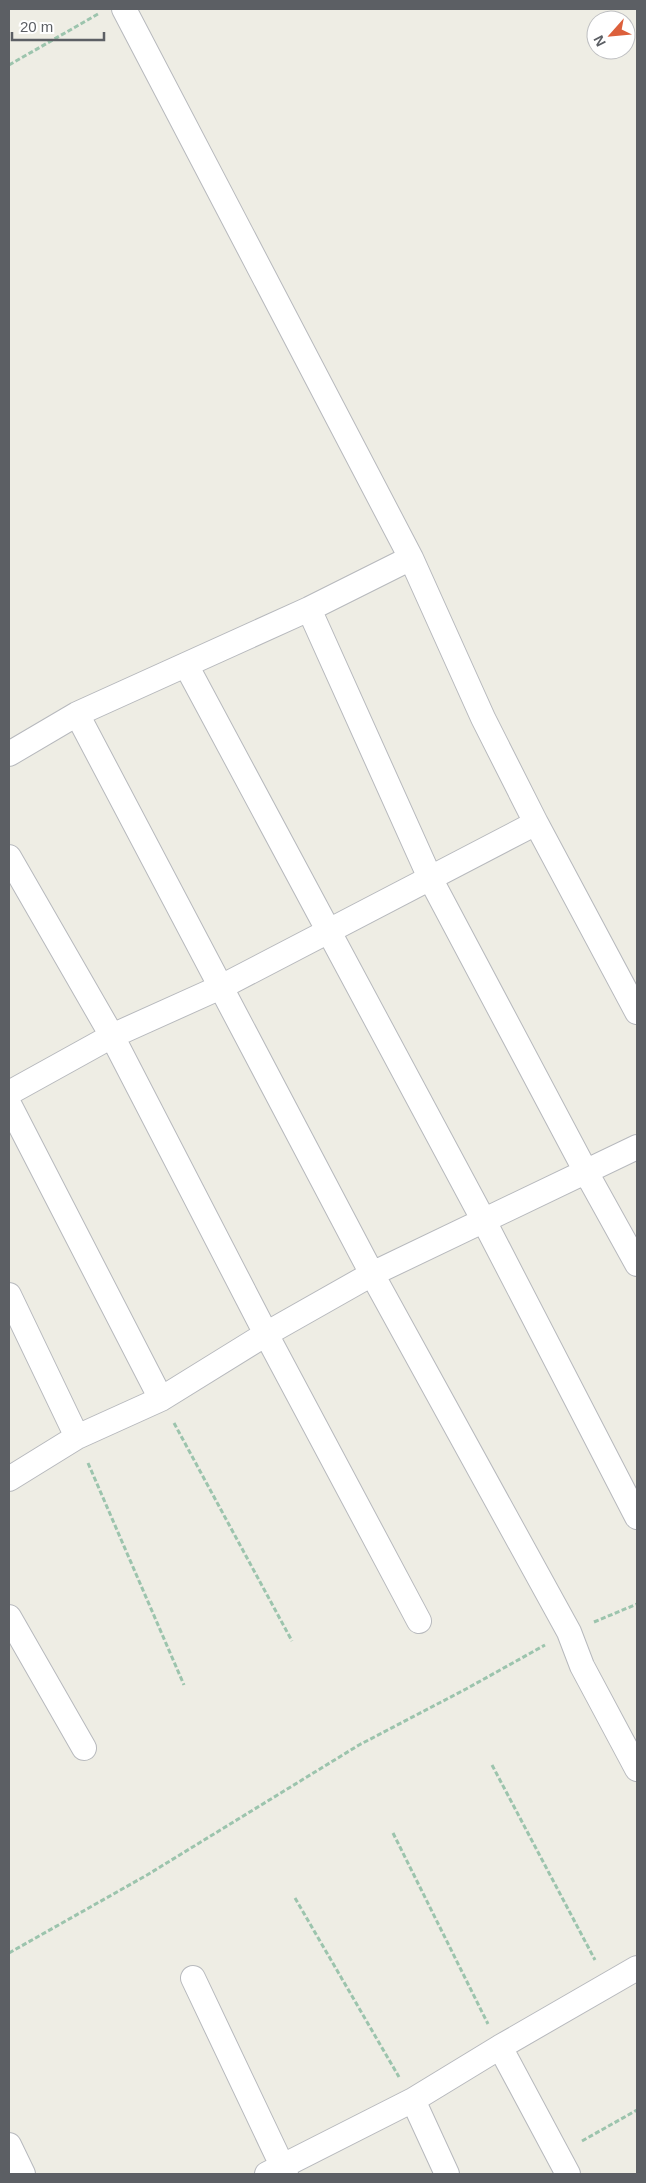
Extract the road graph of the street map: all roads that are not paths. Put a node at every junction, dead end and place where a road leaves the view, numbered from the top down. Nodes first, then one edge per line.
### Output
1 (124, 9) edge
2 (412, 558) junction
3 (309, 609) junction
4 (186, 665) junction
5 (77, 714) junction
6 (9, 754) edge
7 (536, 824) junction
8 (9, 856) edge
9 (430, 878) junction
10 (328, 932) junction
11 (222, 986) junction
12 (637, 1012) edge
13 (112, 1036) junction
14 (9, 1094) edge
15 (9, 1104) edge
16 (637, 1146) edge
17 (586, 1172) junction
18 (484, 1221) junction
19 (637, 1264) edge
20 (372, 1274) junction
21 (9, 1295) edge
22 (266, 1334) junction
23 (161, 1398) junction
24 (77, 1437) junction
25 (9, 1479) edge
26 (637, 1517) edge
27 (9, 1617) edge
28 (419, 1621) dead end
29 (84, 1748) dead end
30 (637, 1769) edge
31 (637, 1968) edge
32 (193, 1978) dead end
33 (500, 2046) junction
34 (413, 2100) junction
35 (9, 2145) edge
36 (563, 2165) edge
37 (278, 2172) edge
38 (23, 2174) edge
39 (447, 2174) edge

1 - 2 street
2 - 3 street
2 - 7 street
3 - 4 street
3 - 9 street
4 - 5 street
4 - 10 street
5 - 6 street
5 - 11 street
7 - 9 street
7 - 12 street
8 - 13 street
9 - 10 street
9 - 17 street
10 - 11 street
10 - 18 street
11 - 13 street
11 - 20 street
13 - 14 street
13 - 22 street
15 - 23 street
16 - 17 street
17 - 18 street
17 - 19 street
18 - 20 street
18 - 26 street
20 - 22 street
20 - 30 street
21 - 24 street
22 - 23 street
22 - 28 street
23 - 24 street
24 - 25 street
27 - 29 street
31 - 33 street
32 - 37 street
33 - 34 street
33 - 36 street
34 - 37 street
34 - 39 street
35 - 38 street

